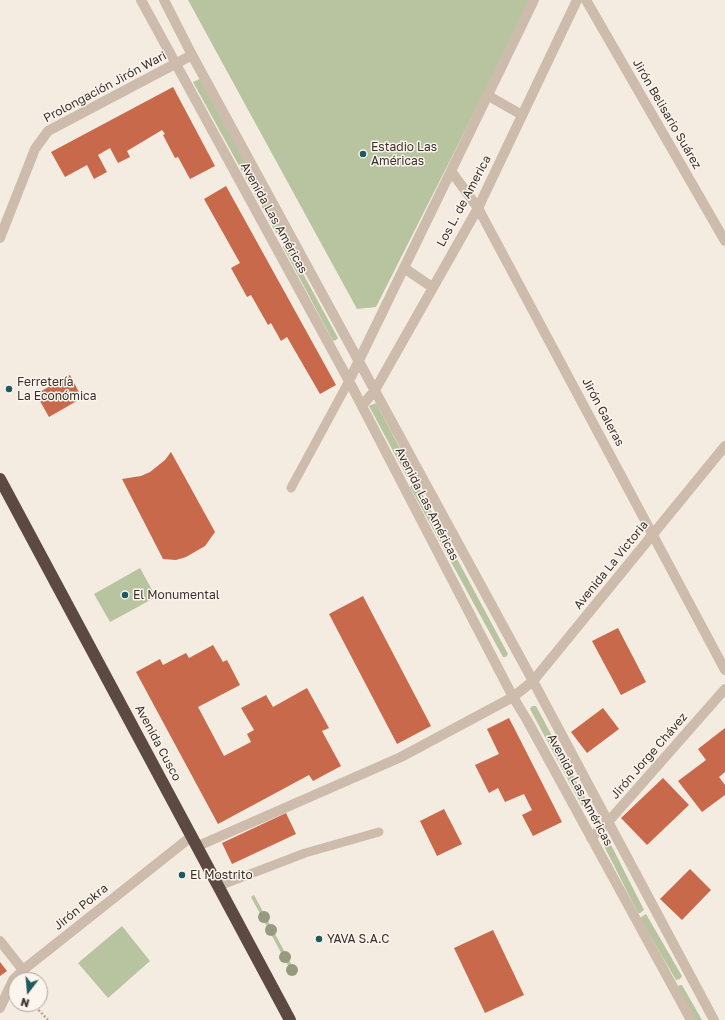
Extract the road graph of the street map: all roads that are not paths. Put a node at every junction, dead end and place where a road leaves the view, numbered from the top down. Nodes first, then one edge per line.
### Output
1 (141, 0) edge
2 (164, 0) edge
3 (534, 0) edge
4 (577, 0) edge
5 (586, 0) edge
6 (192, 55) junction
7 (175, 64) junction
8 (488, 95) junction
9 (522, 115) junction
10 (451, 171) junction
11 (478, 208) junction
12 (0, 238) edge
13 (725, 241) edge
14 (404, 268) junction
15 (432, 286) junction
16 (360, 362) junction
17 (349, 381) junction
18 (375, 390) junction
19 (362, 406) junction
20 (725, 446) edge
21 (0, 479) edge
22 (291, 488) dead end
23 (653, 533) junction
24 (725, 670) edge
25 (533, 681) junction
26 (725, 689) edge
27 (513, 697) junction
28 (608, 822) junction
29 (380, 832) dead end
30 (192, 836) junction
31 (591, 838) junction
32 (198, 846) junction
33 (219, 886) junction
34 (0, 941) edge
35 (23, 970) junction
36 (0, 1008) edge
37 (290, 1020) edge
38 (691, 1020) edge
39 (714, 1020) edge

1 - 7 street, Avenida Las Américas
2 - 6 street, Avenida Las Américas
3 - 8 street, Los L. de America
4 - 9 street, Los L. de America
5 - 13 street, Jirón Belisario Suárez
6 - 7 street, Prolongación Jirón Wari
6 - 16 street, Avenida Las Américas
7 - 12 street, Prolongación Jirón Wari
7 - 17 street, Avenida Las Américas
8 - 9 street
8 - 10 street, Los L. de America
9 - 11 street, Los L. de America
10 - 11 street, Jirón Galeras
10 - 14 street, Los L. de America
11 - 15 street, Los L. de America
11 - 23 street, Jirón Galeras
14 - 15 street
14 - 16 street, Los L. de America
15 - 18 street, Los L. de America
16 - 17 street, Los L. de America
16 - 18 street, Avenida Las Américas
17 - 19 street, Avenida Las Américas
17 - 22 lane
18 - 19 street, Los L. de America
18 - 25 street, Avenida Las Américas
19 - 27 street, Avenida Las Américas
20 - 23 street, Avenida La Victoria
21 - 30 highway, Avenida Cusco
23 - 24 street, Jirón Galeras
23 - 25 street, Avenida La Victoria
25 - 27 street, Avenida La Victoria
25 - 28 street, Avenida Las Américas
26 - 28 street, Jirón Jorge Chávez
27 - 31 street, Avenida Las Américas
27 - 32 street, Avenida La Victoria
28 - 31 street, Jirón Jorge Chávez
28 - 39 street, Avenida Las Américas
29 - 33 lane
30 - 32 highway, Avenida Cusco
30 - 35 street, Jirón Pokra
31 - 38 street, Avenida Las Américas
32 - 33 highway, Avenida Cusco
33 - 37 highway, Avenida Cusco
34 - 35 street
35 - 36 street, Jirón Pokra

